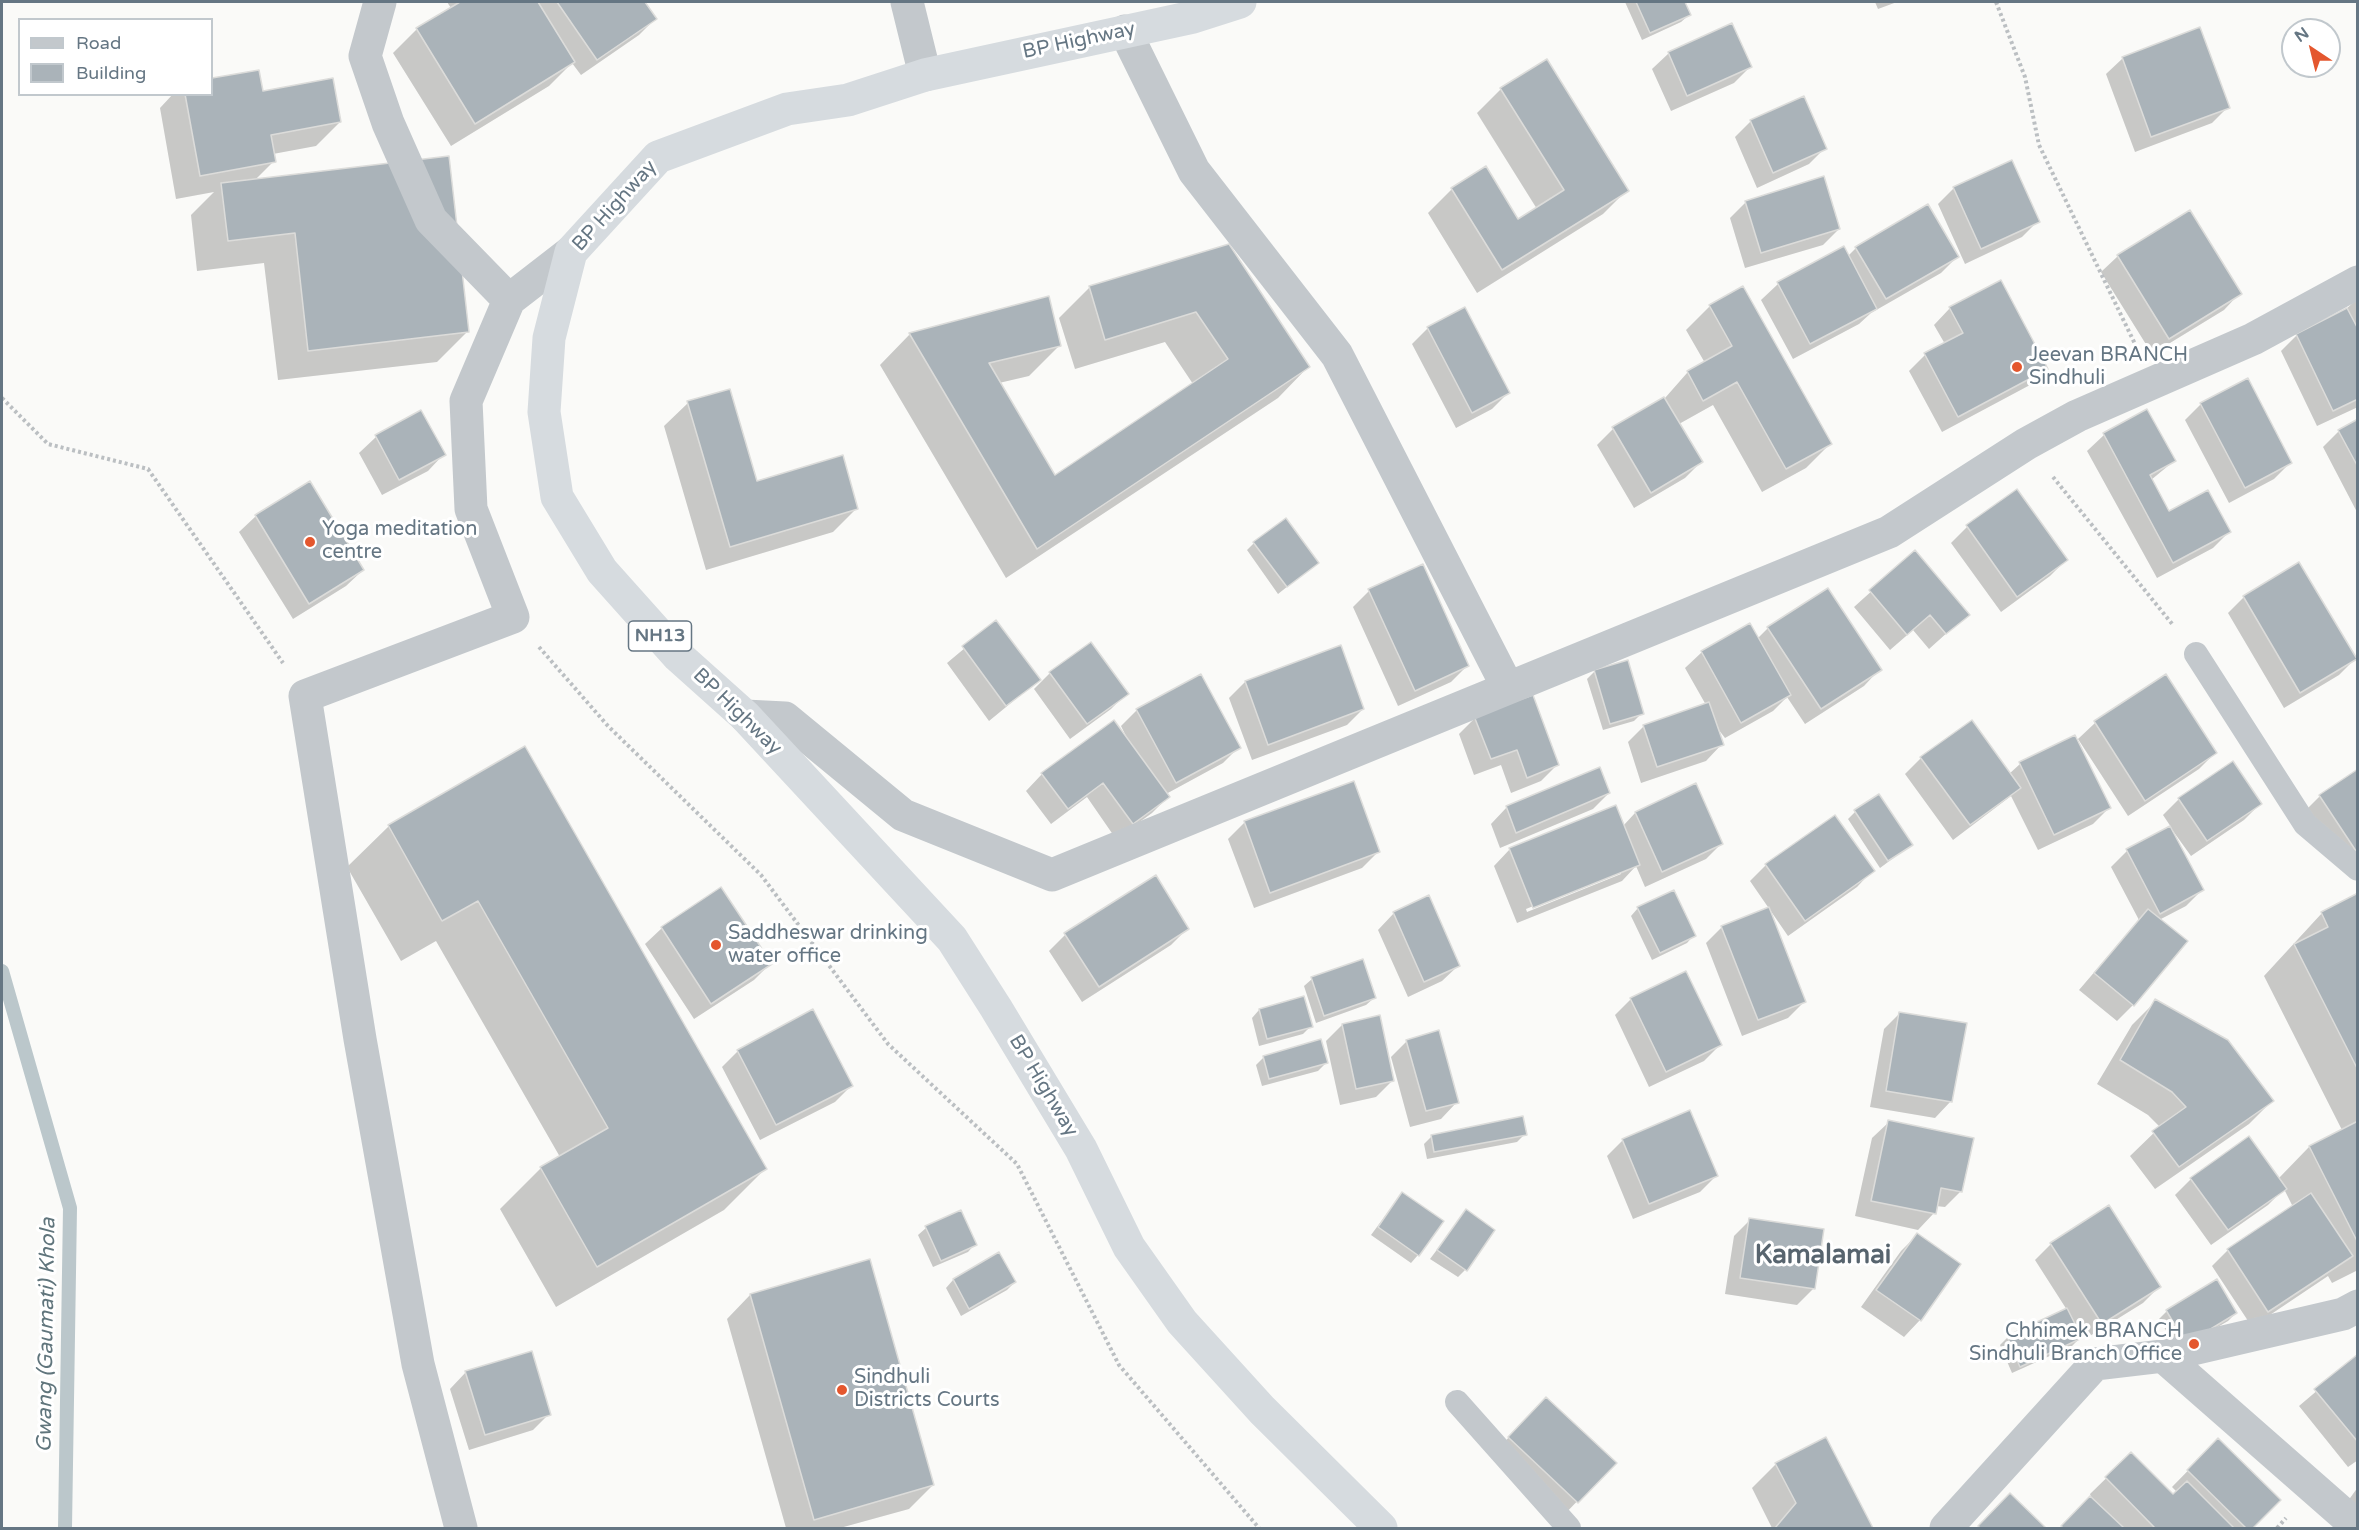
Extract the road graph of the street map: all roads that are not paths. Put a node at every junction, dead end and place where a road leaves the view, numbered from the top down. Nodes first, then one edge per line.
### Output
1 (380, 2) edge
2 (907, 2) edge
3 (1240, 2) edge
4 (1125, 31) junction
5 (926, 75) junction
6 (571, 252) junction
7 (2358, 282) edge
8 (509, 300) junction
9 (2196, 654) road end
10 (1508, 688) junction
11 (745, 716) junction
12 (2358, 869) edge
13 (2358, 1306) edge
14 (2163, 1356) junction
15 (1457, 1402) dead end
16 (2358, 1527) edge
17 (461, 1528) edge
18 (1381, 1528) edge
19 (1569, 1528) edge
20 (1946, 1528) edge

1 - 8 street
2 - 5 street
3 - 4 highway, BP Highway / NH13
4 - 5 highway, BP Highway / NH13
4 - 10 street
5 - 6 highway, BP Highway / NH13
6 - 8 street
6 - 11 highway, BP Highway / NH13
7 - 10 street
8 - 17 street
9 - 12 lane
10 - 11 street
11 - 18 highway, BP Highway / NH13
13 - 14 street
14 - 16 street
14 - 20 street
15 - 19 lane

